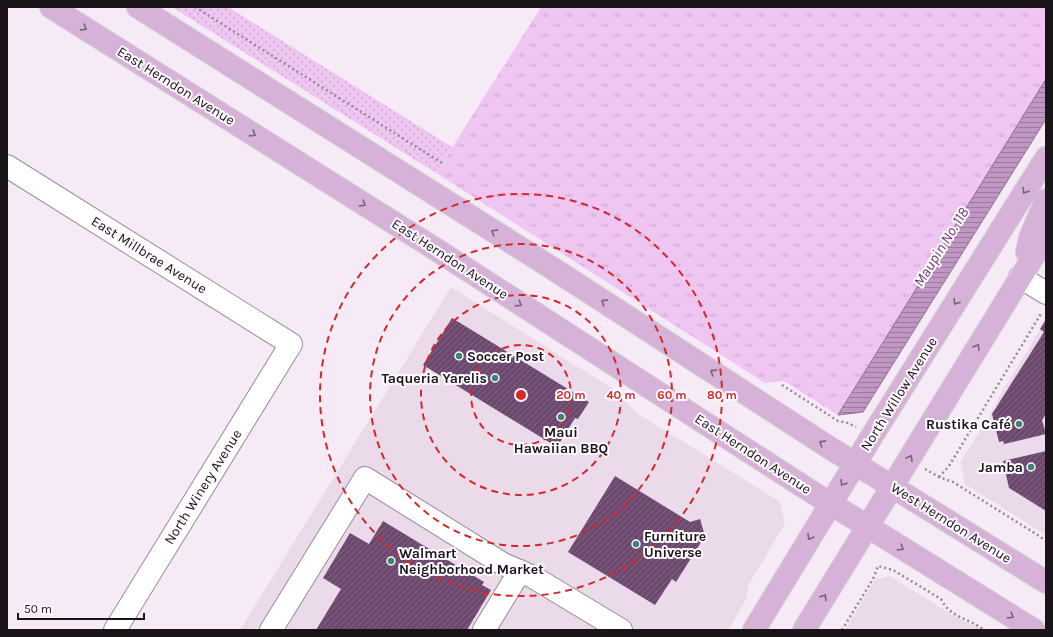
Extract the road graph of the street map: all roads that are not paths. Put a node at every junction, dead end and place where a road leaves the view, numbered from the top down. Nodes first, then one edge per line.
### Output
1 (50, 7) edge
2 (138, 7) edge
3 (1046, 158) edge
4 (7, 166) edge
5 (1046, 200) edge
6 (1046, 236) edge
7 (1020, 277) junction
8 (1044, 302) edge
9 (291, 344) joint
10 (855, 463) junction
11 (892, 487) junction
12 (839, 509) junction
13 (868, 527) junction
14 (520, 571) junction
15 (1046, 582) edge
16 (115, 630) edge
17 (271, 630) edge
18 (484, 630) edge
19 (620, 630) edge
20 (754, 630) edge
21 (804, 630) edge
22 (1034, 630) edge

1 -> 12 main road, East Herndon Avenue
10 -> 2 main road
3 -> 10 main road, North Willow Avenue
4 - 9 street, East Millbrae Avenue
5 - 7 main road
6 - 7 main road
7 - 8 street
11 -> 7 main road
9 - 16 street, North Winery Avenue
10 - 11 main road, West Herndon Avenue
10 -> 12 main road, North Willow Avenue
11 - 13 main road
11 - 15 main road, West Herndon Avenue
12 - 13 main road
12 -> 20 main road, North Willow Avenue
21 -> 13 main road
13 -> 22 main road
14 - 17 street
14 - 18 street
14 - 19 street

